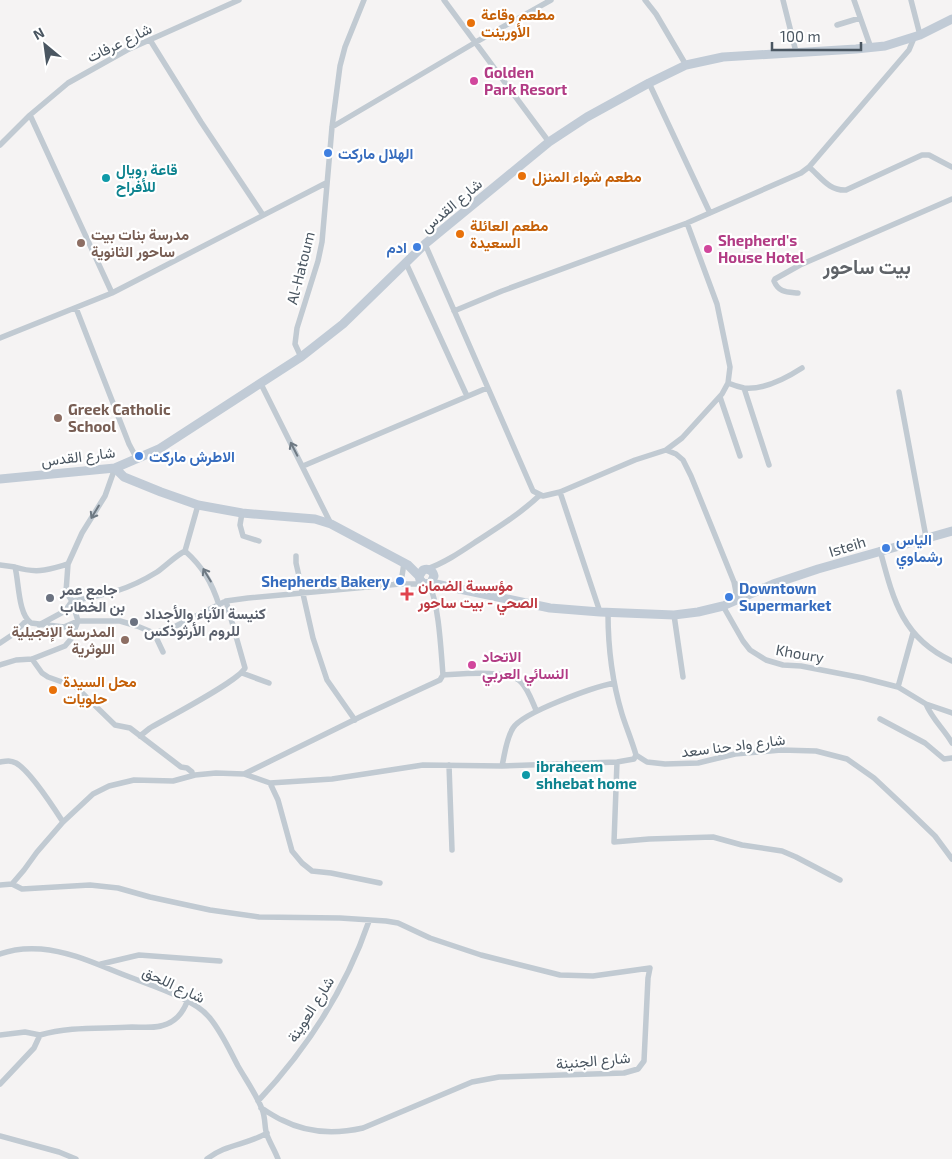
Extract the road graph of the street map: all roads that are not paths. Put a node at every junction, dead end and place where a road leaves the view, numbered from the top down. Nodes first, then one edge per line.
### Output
1 (238, 0) edge
2 (364, 0) edge
3 (444, 0) edge
4 (551, 0) edge
5 (645, 0) edge
6 (783, 0) edge
7 (854, 0) edge
8 (911, 0) edge
9 (860, 18) junction
10 (952, 19) edge
11 (837, 25) dead end
12 (917, 37) junction
13 (150, 40) junction
14 (476, 42) junction
15 (871, 48) junction
16 (796, 52) junction
17 (686, 65) junction
18 (649, 83) junction
19 (30, 115) junction
20 (332, 127) junction
21 (549, 142) junction
22 (0, 145) edge
23 (809, 167) junction
24 (952, 167) edge
25 (326, 183) junction
26 (952, 199) edge
27 (710, 213) junction
28 (263, 215) junction
29 (687, 223) junction
30 (425, 244) junction
31 (406, 263) junction
32 (112, 293) junction
33 (798, 293) dead end
34 (76, 308) junction
35 (454, 310) junction
36 (0, 338) edge
37 (301, 357) junction
38 (802, 368) dead end
39 (728, 383) junction
40 (261, 384) junction
41 (487, 388) junction
42 (744, 388) junction
43 (899, 392) dead end
44 (467, 396) junction
45 (720, 397) junction
46 (666, 450) junction
47 (740, 456) dead end
48 (138, 459) junction
49 (769, 465) dead end
50 (303, 466) junction
51 (115, 468) junction
52 (0, 479) edge
53 (560, 492) junction
54 (540, 495) junction
55 (198, 505) junction
56 (322, 505) junction
57 (242, 513) junction
58 (315, 519) junction
59 (331, 524) junction
60 (952, 531) edge
61 (926, 537) junction
62 (259, 541) dead end
63 (880, 550) junction
64 (185, 551) junction
65 (296, 556) dead end
66 (68, 564) junction
67 (406, 564) junction
68 (0, 565) edge
69 (15, 567) junction
70 (427, 578) junction
71 (734, 582) junction
72 (397, 584) junction
73 (752, 593) junction
74 (302, 594) junction
75 (72, 601) junction
76 (226, 601) junction
77 (733, 602) junction
78 (219, 605) junction
79 (723, 606) junction
80 (604, 612) junction
81 (674, 615) junction
82 (27, 620) junction
83 (78, 621) junction
84 (38, 625) junction
85 (154, 633) junction
86 (913, 633) junction
87 (0, 643) edge
88 (163, 652) dead end
89 (32, 659) junction
90 (952, 661) edge
91 (0, 665) edge
92 (242, 673) junction
93 (443, 675) junction
94 (683, 677) dead end
95 (269, 683) dead end
96 (614, 683) junction
97 (898, 687) junction
98 (926, 704) junction
99 (536, 710) junction
100 (952, 714) edge
101 (880, 719) dead end
102 (355, 720) junction
103 (140, 736) junction
104 (952, 743) edge
105 (636, 754) junction
106 (952, 758) edge
107 (0, 762) edge
108 (617, 762) junction
109 (449, 765) junction
110 (502, 766) junction
111 (185, 769) junction
112 (203, 774) junction
113 (244, 774) junction
114 (192, 776) junction
115 (180, 779) junction
116 (270, 783) junction
117 (63, 822) junction
118 (452, 850) dead end
119 (952, 859) edge
120 (840, 880) dead end
121 (380, 883) dead end
122 (12, 884) junction
123 (0, 885) edge
124 (369, 921) junction
125 (0, 954) edge
126 (220, 961) dead end
127 (101, 964) junction
128 (187, 1002) junction
129 (0, 1035) edge
130 (40, 1035) junction
131 (0, 1084) edge
132 (258, 1100) junction
133 (261, 1108) junction
134 (266, 1133) junction
135 (0, 1136) edge
136 (76, 1159) edge
137 (207, 1159) edge
138 (278, 1159) edge

1 - 13 street, شارع عرفات
2 - 20 street, Al-Hatoum
3 - 14 street
4 - 14 street
5 - 17 street
6 - 16 street
7 - 9 street
8 - 12 street
9 - 11 street
9 - 15 street
10 - 12 main road, شارع القدس
12 - 15 main road, شارع القدس
12 - 23 street
13 - 19 street, شارع عرفات
13 - 28 street
14 - 20 street
14 - 21 street
15 - 16 main road, شارع القدس
16 - 17 main road, شارع القدس
17 - 18 main road, شارع القدس
18 - 21 main road, شارع القدس
18 - 27 street
19 - 22 street, شارع عرفات
19 - 32 street
20 - 25 street, Al-Hatoum
21 - 30 main road, شارع القدس
23 - 24 street
23 - 27 street
25 - 28 street
25 - 37 street, Al-Hatoum
26 - 33 street
27 - 29 street
28 - 32 street
29 - 35 street
29 - 39 street
30 - 31 main road, شارع القدس
30 - 35 street
31 - 37 main road, شارع القدس
31 - 44 street
32 - 34 street
34 - 36 street
34 - 48 street
35 - 41 street
37 - 40 main road, شارع القدس
38 - 42 street
39 - 42 street
39 - 45 street
40 - 48 main road, شارع القدس
50 -> 40 street
41 - 44 street
41 - 54 street
42 - 49 street
43 - 61 street
44 - 50 street
45 - 46 street
45 - 47 street
46 - 53 street
46 - 71 street
48 - 51 main road, شارع القدس
50 - 56 street
51 - 52 main road, شارع القدس
51 - 55 main road, Isteih
51 -> 66 street
53 - 54 street
53 - 80 street
54 - 70 street
55 - 57 main road, Isteih
55 - 64 street
56 - 58 street
56 - 59 street
57 - 58 main road, Isteih
57 - 62 street
58 - 59 main road, Isteih
59 - 67 main road, Isteih
60 - 61 main road, Isteih
61 - 63 main road, Isteih
63 - 73 main road, Isteih
63 - 86 street
64 - 75 street
78 -> 64 street
65 - 74 street
66 - 69 street
66 - 75 street
67 - 70 main road, Isteih
67 - 72 street
68 - 69 street
69 - 82 street
70 - 72 street
70 - 80 main road, Isteih
70 - 93 street
71 - 73 street
71 - 77 street
72 - 74 street
73 - 77 main road, Isteih
74 - 76 street
74 - 102 street
75 - 83 street
75 - 84 street
76 - 78 street
76 - 92 street
77 - 79 main road, Isteih
78 - 85 street
79 - 81 main road, Isteih
79 - 97 street, Khoury
80 - 81 main road, Isteih
80 - 96 street
81 - 94 street
82 - 84 street
82 - 87 street
83 - 84 street
83 - 85 street
83 - 89 street
85 - 88 street
86 - 90 street
86 - 97 street
89 - 91 street
89 - 103 street
92 - 95 street
92 - 103 street
93 - 99 street
93 - 102 street
96 - 99 street
96 - 105 street
97 - 98 street, Khoury
98 - 100 street, Khoury
98 - 104 street
99 - 110 street
101 - 106 street
102 - 113 street
103 - 111 street
105 - 108 street
105 - 119 street, شارع واد حنا سعد
107 - 117 street
108 - 110 street
108 - 120 street
109 - 110 street
109 - 116 street
109 - 118 street
111 - 112 street
111 - 114 street
111 - 115 street
112 - 113 street
112 - 114 street
113 - 116 street
114 - 115 street
115 - 117 street
116 - 121 street
117 - 122 street
122 - 123 street
122 - 124 street
124 - 132 street, شارع العوينة
124 - 133 street, شارع الجنينة
125 - 127 street, شارع اللحق
126 - 127 street
127 - 128 street, شارع اللحق
128 - 130 street
128 - 132 street, شارع اللحق
129 - 130 street
130 - 131 street
132 - 133 street, شارع اللحق
133 - 134 street, شارع اللحق
134 - 137 street
134 - 138 street, شارع اللحق
135 - 136 street

